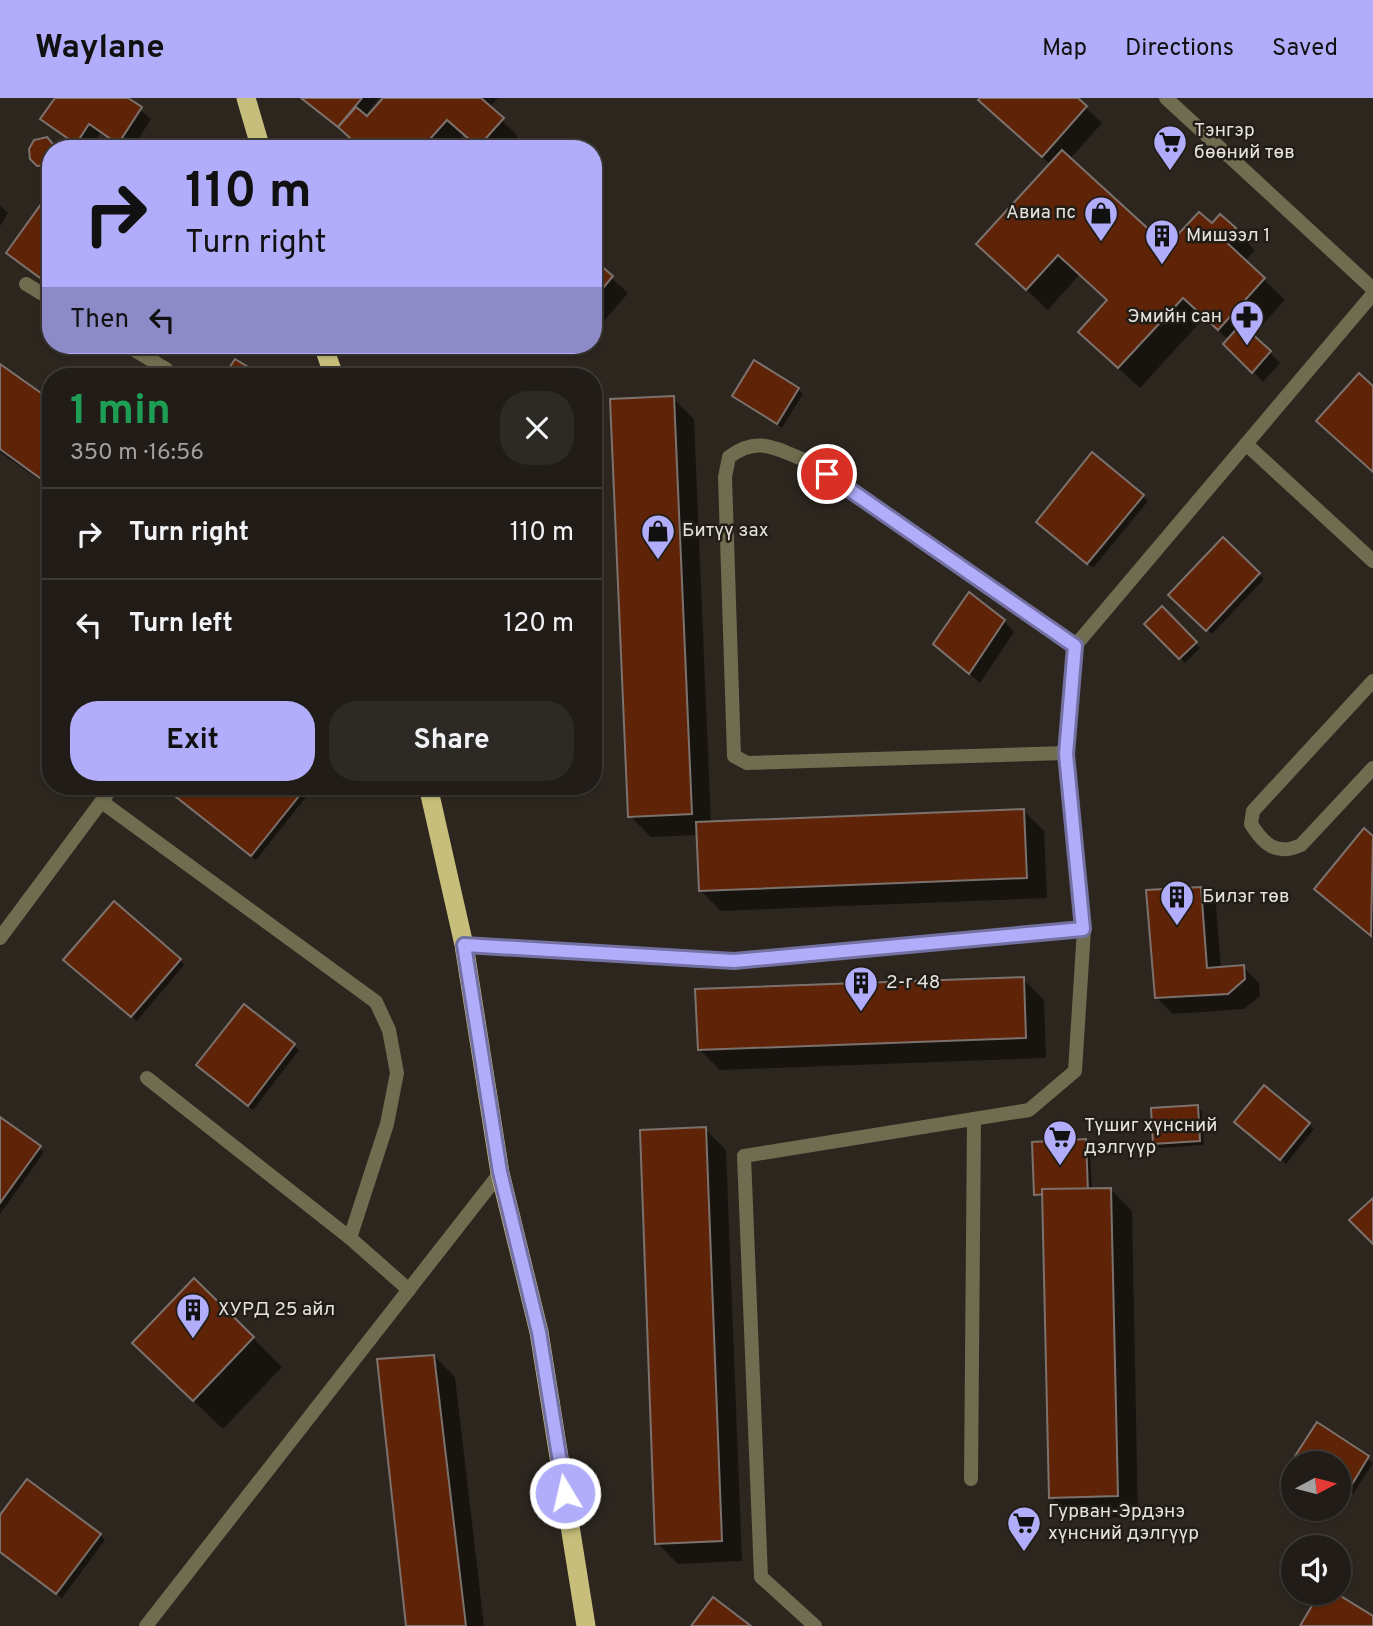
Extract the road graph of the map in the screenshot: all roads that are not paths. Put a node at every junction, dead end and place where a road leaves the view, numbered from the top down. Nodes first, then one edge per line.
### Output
1 (246, 98) edge
2 (1166, 98) edge
3 (258, 140) edge
4 (26, 284) dead end
5 (1373, 292) edge
6 (42, 294) edge
7 (141, 354) edge
8 (164, 368) edge
9 (1246, 444) junction
10 (1373, 561) edge
11 (1075, 646) junction
12 (1373, 681) edge
13 (1066, 754) junction
14 (1373, 768) edge
15 (107, 795) edge
16 (430, 795) edge
17 (102, 802) junction
18 (1083, 929) junction
19 (0, 938) edge
20 (464, 945) junction
21 (147, 1078) dead end
22 (974, 1119) junction
23 (500, 1172) junction
24 (350, 1238) junction
25 (409, 1290) junction
26 (971, 1479) dead end
27 (146, 1626) edge
28 (586, 1626) edge
29 (815, 1626) edge

1 - 3 highway
2 - 5 street
4 - 6 street
5 - 9 street
7 - 8 street
9 - 10 street
9 - 11 street
11 - 13 street
11 - 13 street
12 - 14 street
13 - 18 street
15 - 17 street
16 - 20 highway
17 - 19 street
17 - 24 street
18 - 20 street
18 - 22 street
20 - 23 highway
21 - 24 street
22 - 26 street
22 - 29 street
23 - 25 street
23 - 28 highway
24 - 25 street
25 - 27 street

